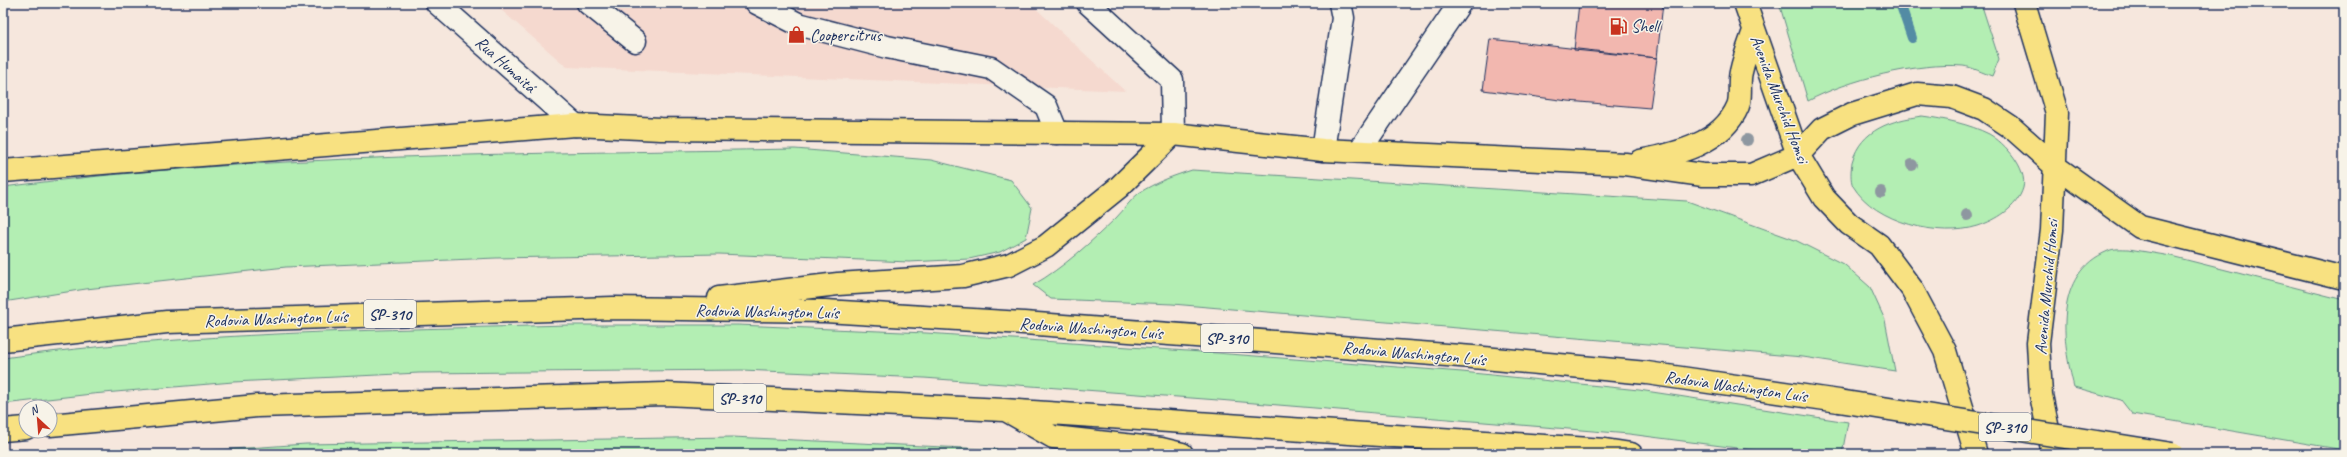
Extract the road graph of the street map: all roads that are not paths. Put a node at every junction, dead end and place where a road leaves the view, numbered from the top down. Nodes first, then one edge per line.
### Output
1 (437, 3) edge
2 (588, 3) edge
3 (757, 3) edge
4 (1088, 3) edge
5 (1340, 3) edge
6 (1460, 3) edge
7 (1745, 3) edge
8 (2024, 3) edge
9 (1754, 31) junction
10 (635, 41) dead end
11 (574, 125) junction
12 (1057, 133) junction
13 (1173, 134) junction
14 (1323, 150) junction
15 (1360, 150) junction
16 (1798, 155) junction
17 (1625, 164) junction
18 (2056, 167) junction
19 (3, 171) edge
20 (2344, 278) edge
21 (613, 308) junction
22 (3, 340) edge
23 (1004, 410) junction
24 (58, 424) edge
25 (18, 429) edge
26 (3, 430) edge
27 (1182, 454) edge
28 (1631, 454) edge
29 (1976, 454) edge
30 (2053, 454) edge
31 (2172, 454) edge

1 - 11 street, Rua Humaitá
2 - 10 street
3 - 12 street
4 - 13 street
5 - 14 street
6 - 15 street
7 - 9 main road, Avenida Murchid Homsi
8 - 18 main road, Avenida Murchid Homsi
9 - 16 main road, Avenida Murchid Homsi
9 - 17 main road
11 - 12 main road
11 - 19 main road
12 - 13 main road
13 - 14 main road
13 - 21 main road
14 - 15 main road
15 - 17 main road
16 - 17 main road
16 - 18 main road
16 - 29 main road, Avenida Murchid Homsi
18 - 20 main road
18 - 30 main road, Avenida Murchid Homsi
21 - 22 main road, Rodovia Washington Luís / SP-310
21 - 31 main road, Rodovia Washington Luís / SP-310, bridge
23 - 24 main road, SP-310
23 - 27 main road
23 - 28 main road, SP-310
25 - 26 main road

